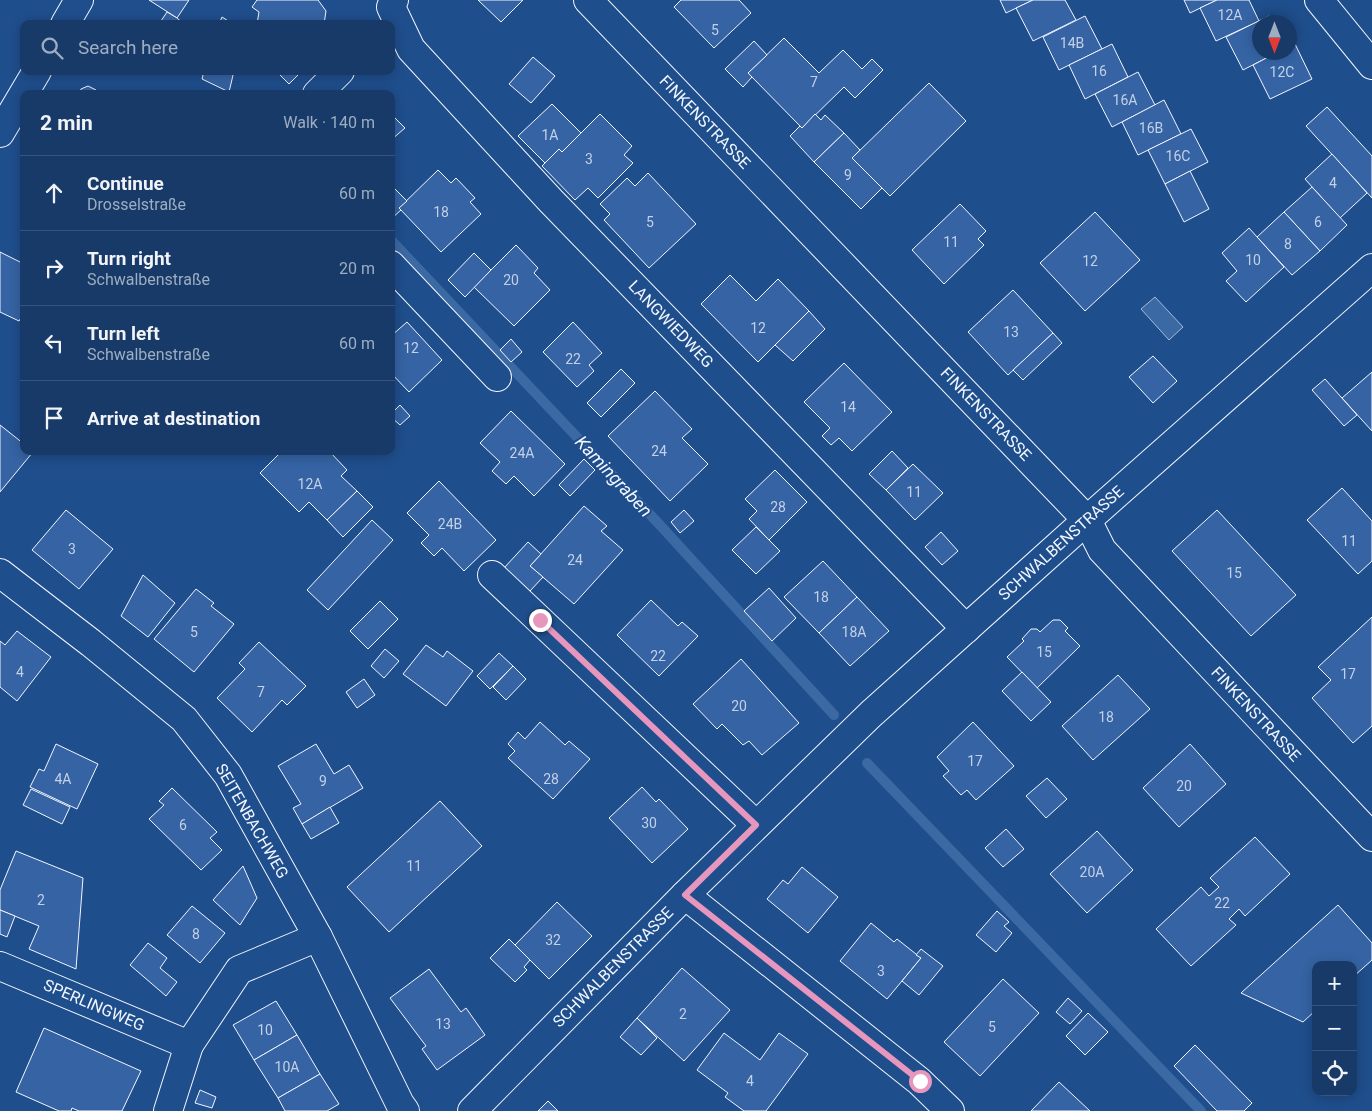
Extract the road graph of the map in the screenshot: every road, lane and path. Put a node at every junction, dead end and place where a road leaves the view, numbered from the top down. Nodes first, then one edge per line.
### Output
1 (79, 0) edge
2 (588, 0) edge
3 (1319, 0) edge
4 (67, 20) edge
5 (395, 21) edge
6 (1372, 65) edge
7 (35, 75) edge
8 (336, 75) edge
9 (26, 90) edge
10 (321, 90) edge
11 (20, 99) edge
12 (0, 133) edge
13 (1372, 268) edge
14 (395, 269) edge
15 (498, 378) dead end
16 (1087, 520) junction
17 (0, 573) edge
18 (492, 575) dead end
19 (966, 629) junction
20 (756, 825) junction
21 (1372, 837) edge
22 (685, 895) junction
23 (318, 937) junction
24 (0, 966) edge
25 (189, 1045) junction
26 (168, 1111) edge
27 (405, 1111) edge
28 (472, 1111) edge
29 (950, 1111) edge

1 - 4 street
2 - 16 street, FINKENSTRASSE
3 - 6 street
5 - 19 street, LANGWIEDWEG
7 - 9 street
8 - 10 street
11 - 12 street
13 - 16 street, SCHWALBENSTRASSE
14 - 15 street
16 - 19 street, SCHWALBENSTRASSE
16 - 21 street, FINKENSTRASSE
17 - 23 street, SEITENBACHWEG
18 - 20 street
19 - 20 street, SCHWALBENSTRASSE
20 - 22 street, SCHWALBENSTRASSE
22 - 28 street, SCHWALBENSTRASSE
22 - 29 street
23 - 25 street
23 - 27 street, SEITENBACHWEG
24 - 25 street, SPERLINGWEG
25 - 26 street

